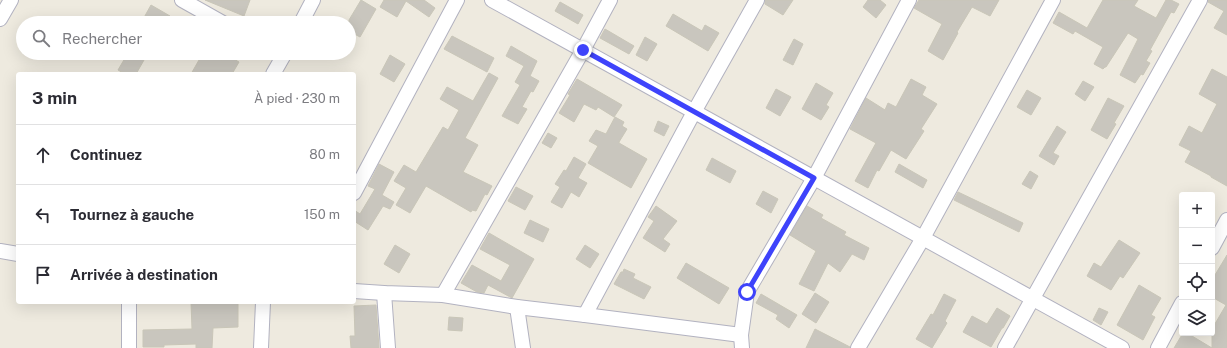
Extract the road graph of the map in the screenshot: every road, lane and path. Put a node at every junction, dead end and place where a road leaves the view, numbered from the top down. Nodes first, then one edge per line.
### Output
1 (11, 0) edge
2 (182, 0) edge
3 (313, 0) edge
4 (457, 0) edge
5 (492, 0) edge
6 (610, 0) edge
7 (757, 0) edge
8 (910, 0) edge
9 (1053, 0) edge
10 (1200, 0) edge
11 (211, 16) edge
12 (305, 16) edge
13 (0, 19) edge
14 (583, 50) junction
15 (279, 60) edge
16 (274, 72) edge
17 (694, 112) junction
18 (814, 178) junction
19 (356, 189) edge
20 (1227, 220) edge
21 (923, 238) junction
22 (1215, 242) edge
23 (0, 251) edge
24 (16, 254) edge
25 (356, 291) edge
26 (384, 293) junction
27 (443, 295) junction
28 (1032, 298) junction
29 (129, 304) edge
30 (263, 304) edge
31 (517, 307) junction
32 (1179, 309) edge
33 (585, 314) junction
34 (742, 342) edge
35 (129, 348) edge
36 (261, 348) edge
37 (388, 348) edge
38 (523, 348) edge
39 (858, 348) edge
40 (1005, 348) edge
41 (1122, 348) edge
42 (1158, 348) edge

1 - 13 street
2 - 11 street
3 - 12 street
4 - 19 street
5 - 14 street
6 - 14 street
7 - 17 street
8 - 18 street
9 - 21 street
10 - 28 street
14 - 17 street
14 - 27 street
15 - 16 street
17 - 18 street
17 - 33 street
18 - 21 street
18 - 34 street
20 - 22 street
21 - 28 street
21 - 39 street
23 - 24 street
25 - 26 street
26 - 27 street
26 - 37 street
27 - 31 street
28 - 40 street
28 - 41 street
29 - 35 street
30 - 36 street
31 - 33 street
31 - 38 street
32 - 42 street
33 - 34 street

